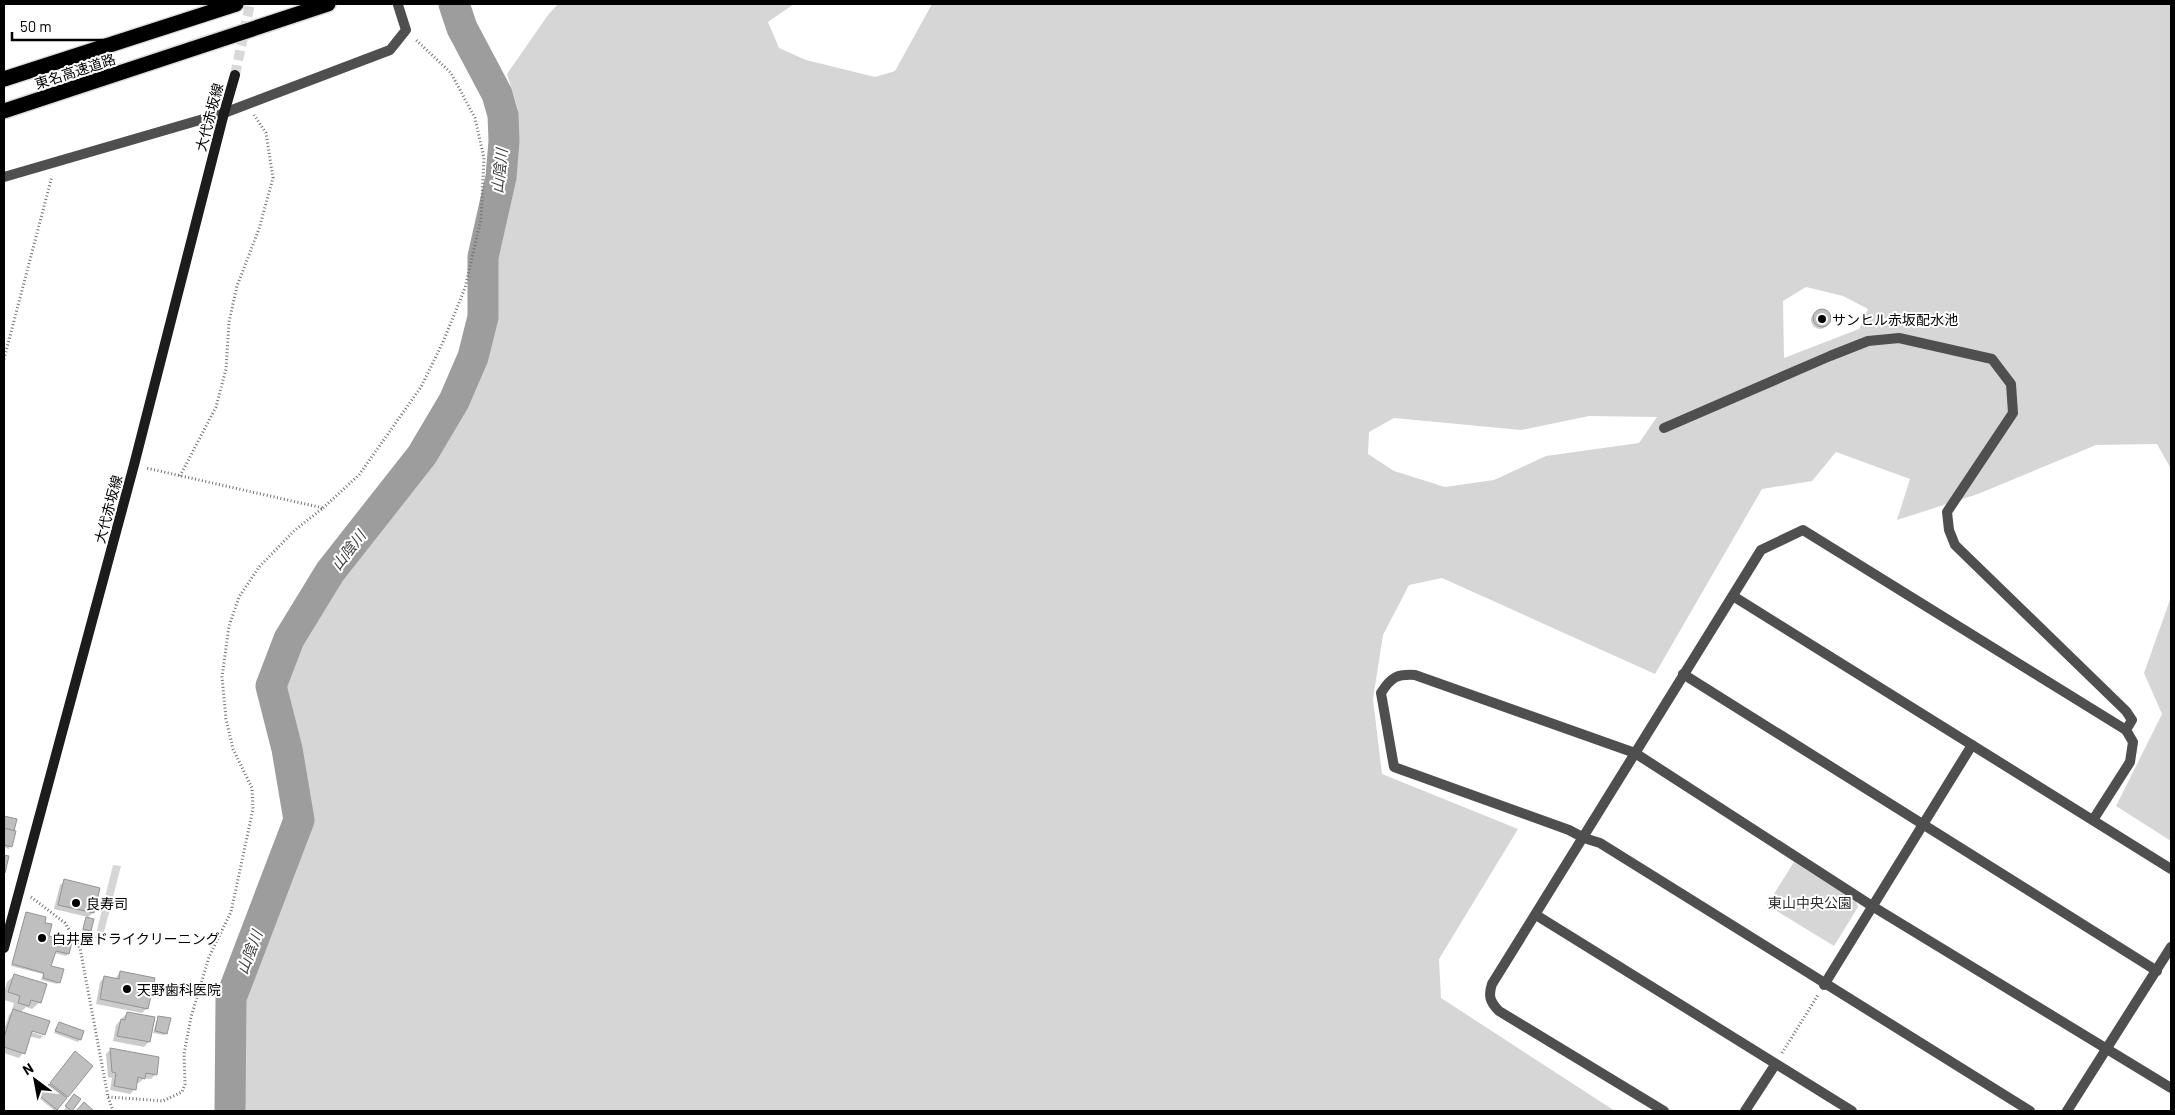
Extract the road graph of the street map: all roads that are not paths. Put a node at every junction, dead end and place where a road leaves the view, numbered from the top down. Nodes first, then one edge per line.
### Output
1 (236, 4) edge
2 (328, 4) edge
3 (398, 4) edge
4 (235, 75) tunnel mouth
5 (4, 79) edge
6 (4, 111) edge
7 (224, 113) junction
8 (4, 177) edge
9 (1664, 428) dead end
10 (1733, 596) junction
11 (1683, 674) junction
12 (2126, 730) junction
13 (1972, 746) junction
14 (1635, 752) junction
15 (2093, 820) junction
16 (1923, 823) junction
17 (1584, 838) junction
18 (2171, 869) edge
19 (1872, 906) junction
20 (1536, 915) junction
21 (2171, 947) edge
22 (4, 948) edge
23 (2157, 971) junction
24 (1824, 985) junction
25 (2106, 1048) junction
26 (1775, 1064) junction
27 (2171, 1088) edge
28 (1664, 1111) edge
29 (1744, 1111) edge
30 (1852, 1111) edge
31 (2030, 1111) edge
32 (2067, 1111) edge

1 - 5 highway, 東名高速道路
2 - 6 highway, 東名高速道路
3 - 7 street
4 - 7 main road, 大代赤坂線
7 - 8 street
7 - 22 main road, 大代赤坂線
9 - 12 street
10 - 11 street
10 - 12 street
10 - 13 street
11 - 14 street
11 - 16 street
12 - 15 street
13 - 15 street
13 - 16 street
14 - 17 street
14 - 17 street
14 - 19 street
15 - 18 street
16 - 19 street
16 - 23 street
17 - 20 street
17 - 24 street
19 - 24 street
19 - 25 street
20 - 26 street
20 - 28 street
21 - 23 street
23 - 25 street
24 - 31 street
25 - 27 street
25 - 32 street
26 - 29 street
26 - 30 street

